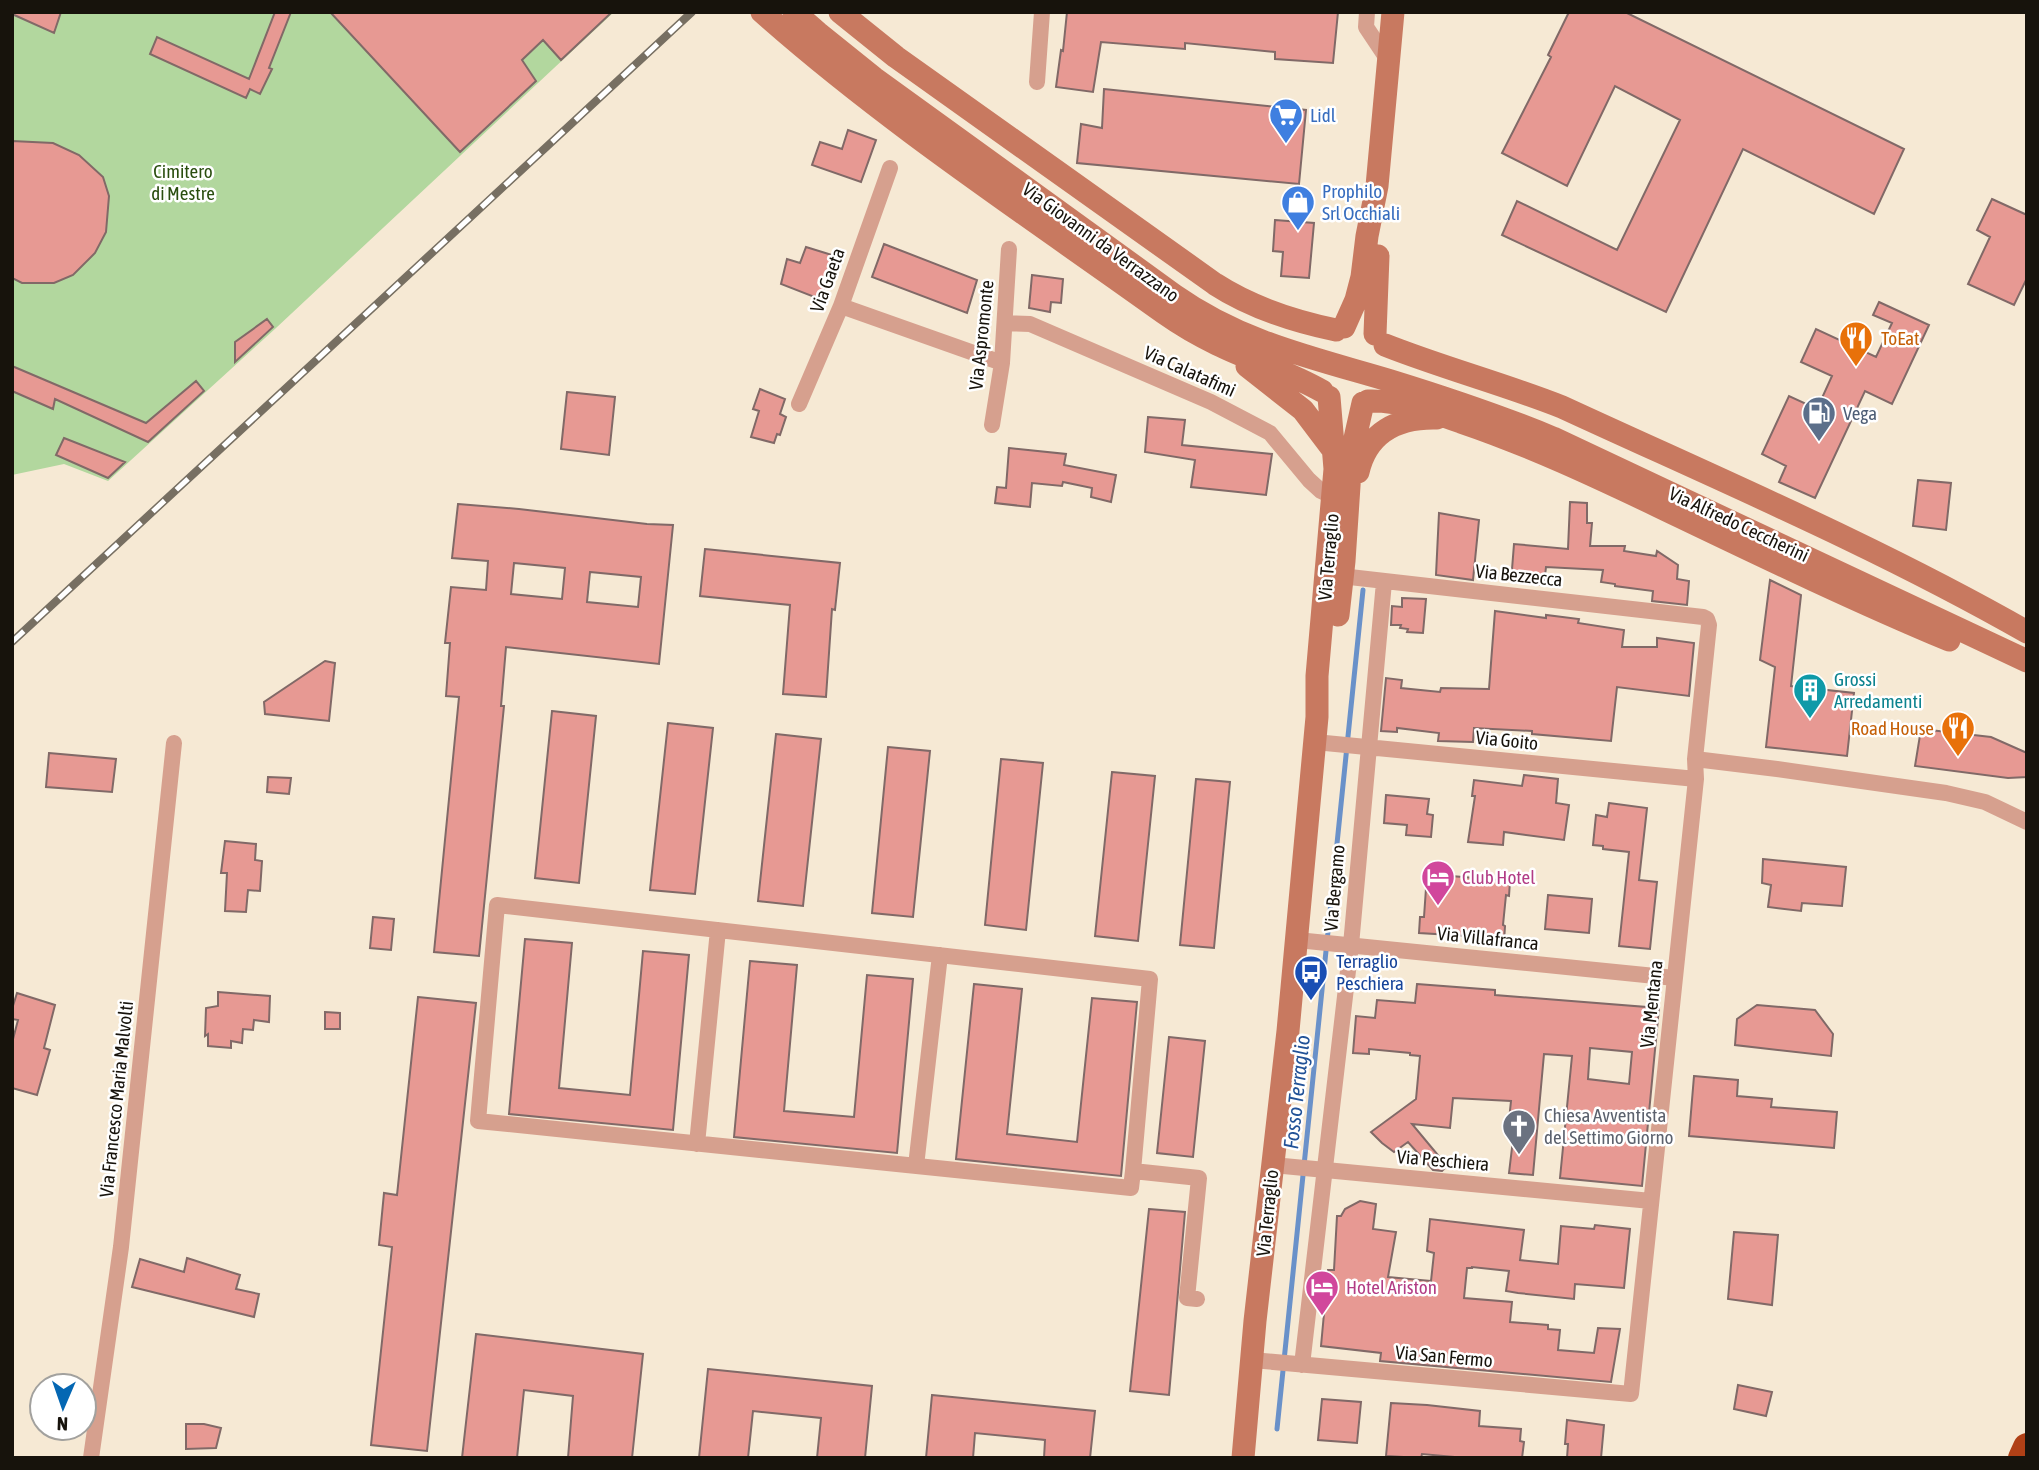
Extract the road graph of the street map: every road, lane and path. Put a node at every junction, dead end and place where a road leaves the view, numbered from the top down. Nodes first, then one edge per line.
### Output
1 (762, 12) edge
2 (794, 12) edge
3 (813, 12) edge
4 (840, 12) edge
5 (1042, 12) edge
6 (1367, 12) edge
7 (1394, 12) edge
8 (1388, 60) junction
9 (1037, 82) dead end
10 (890, 168) dead end
11 (1377, 186) junction
12 (1009, 249) dead end
13 (841, 306) junction
14 (1005, 323) junction
15 (1340, 328) junction
16 (1380, 340) junction
17 (1219, 345) junction
18 (1002, 363) junction
19 (1326, 394) junction
20 (1449, 400) junction
21 (1365, 402) junction
22 (799, 404) dead end
23 (992, 425) dead end
24 (1335, 452) junction
25 (1669, 483) junction
26 (1334, 497) junction
27 (1337, 571) junction
28 (1384, 582) junction
29 (1707, 620) joint
30 (2027, 632) edge
31 (2027, 644) edge
32 (2027, 661) edge
33 (2027, 672) edge
34 (174, 743) dead end
35 (1324, 743) junction
36 (1363, 746) junction
37 (1695, 759) junction
38 (1696, 779) junction
39 (2027, 822) edge
40 (718, 930) junction
41 (1305, 941) junction
42 (1345, 944) junction
43 (940, 955) junction
44 (1675, 978) junction
45 (697, 1144) junction
46 (916, 1166) junction
47 (1281, 1166) junction
48 (1319, 1170) junction
49 (1133, 1171) junction
50 (1651, 1201) junction
51 (1197, 1299) dead end
52 (1261, 1361) junction
53 (1296, 1364) junction
54 (1631, 1394) joint
55 (2027, 1447) edge
56 (90, 1458) edge
57 (1243, 1458) edge
58 (2022, 1458) edge

1 - 17 main road
2 - 20 main road, Via Giovanni da Verrazzano
3 - 20 main road, Via Giovanni da Verrazzano
4 - 15 main road
5 - 9 street
6 - 8 street
7 - 8 main road
8 - 11 main road
10 - 13 street, Via Gaeta
11 - 15 main road
11 - 16 main road
12 - 14 street, Via Aspromonte
13 - 18 street
13 - 22 street, Via Gaeta
14 - 18 street, Via Aspromonte
14 - 26 street, Via Calatafimi
15 - 16 main road
15 - 19 main road
16 - 21 main road
16 - 30 main road
17 - 19 main road
17 - 24 main road
18 - 23 street, Via Aspromonte
19 - 21 main road
19 - 24 main road, Via Terraglio
20 - 21 main road
20 - 25 main road, Via Alfredo Ceccherini
20 - 27 main road
20 - 33 main road
21 - 27 main road, Via Terraglio
24 - 26 main road, Via Terraglio
25 - 31 main road, Via Alfredo Ceccherini
25 - 32 main road, Via Alfredo Ceccherini
26 - 27 main road, Via Terraglio
27 - 28 street, Via Bezzecca
27 - 35 main road, Via Terraglio
28 - 29 street, Via Bezzecca
28 - 36 street, Via Bergamo
29 - 37 street, Via Mentana
34 - 56 street, Via Francesco Maria Malvolti
35 - 36 street, Via Goito
35 - 41 main road, Via Terraglio
36 - 38 street, Via Goito
36 - 42 street, Via Bergamo
37 - 38 street, Via Mentana
37 - 39 street
38 - 44 street, Via Mentana
40 - 43 street
40 - 45 street
40 - 45 street
41 - 42 street, Via Villafranca
41 - 47 main road, Via Terraglio
42 - 44 street, Via Villafranca
42 - 48 street, Via Bergamo
43 - 46 street
43 - 49 street
44 - 50 street, Via Mentana
45 - 46 street
46 - 49 street
47 - 48 street, Via Peschiera
47 - 52 main road, Via Terraglio
48 - 50 street, Via Peschiera
48 - 53 street, Via Bergamo
49 - 51 street
50 - 54 street, Via Mentana
52 - 53 street, Via San Fermo
52 - 57 main road, Via Terraglio
53 - 54 street, Via San Fermo
55 - 58 highway

